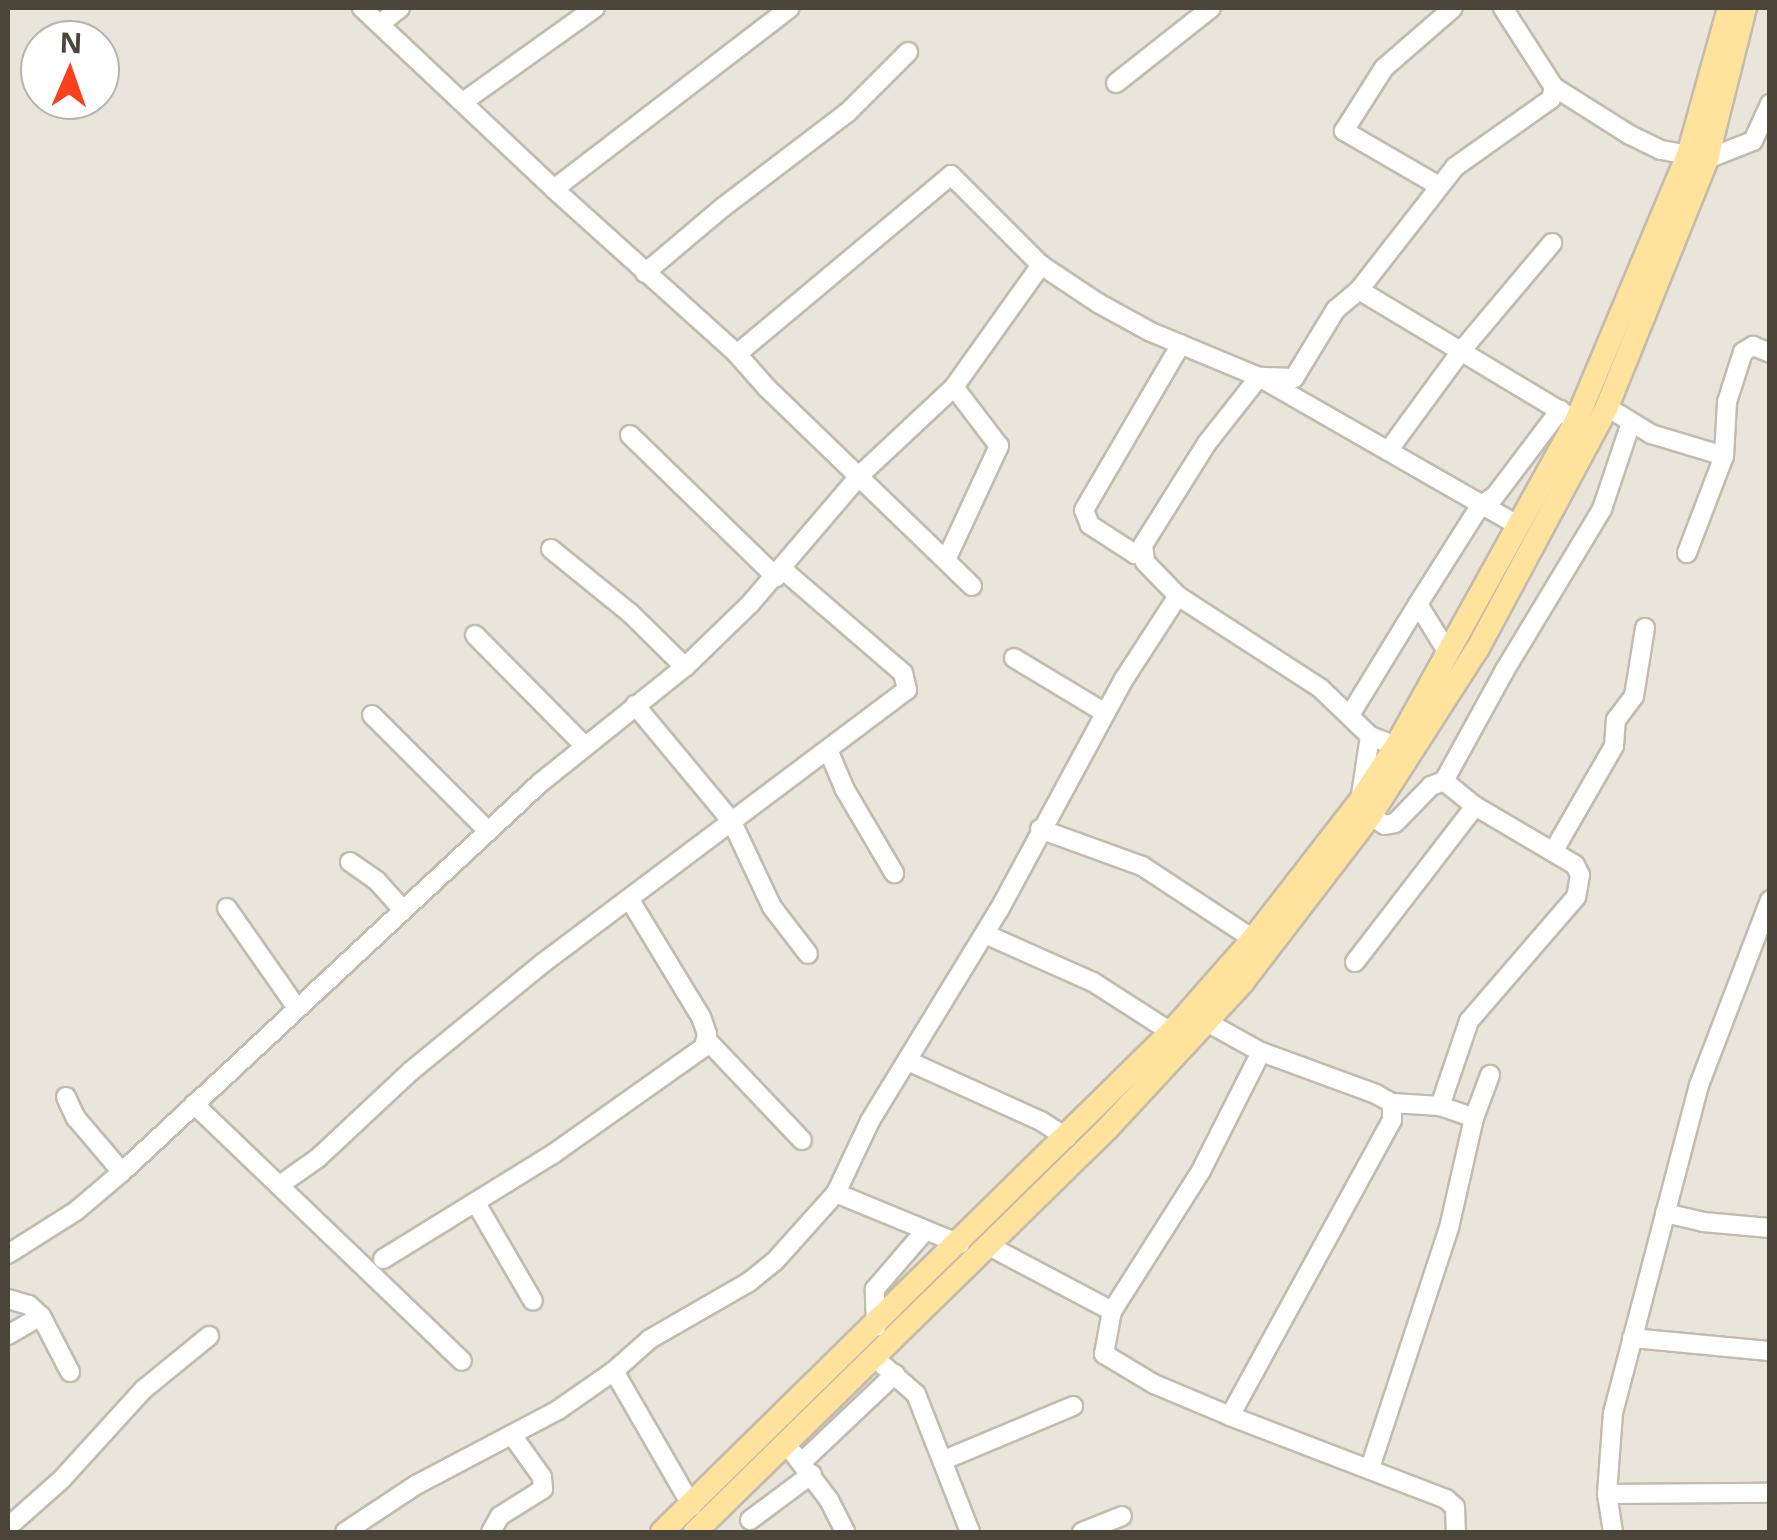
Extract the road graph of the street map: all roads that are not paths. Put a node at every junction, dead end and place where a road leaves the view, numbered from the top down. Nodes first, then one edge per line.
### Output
1 (362, 8) edge
2 (400, 8) edge
3 (595, 8) edge
4 (790, 8) edge
5 (1212, 8) edge
6 (1454, 8) edge
7 (1503, 8) edge
8 (1728, 8) edge
9 (1745, 8) edge
10 (381, 23) junction
11 (908, 52) dead end
12 (1116, 84) dead end
13 (1554, 87) junction
14 (463, 102) junction
15 (1770, 104) edge
16 (1698, 157) junction
17 (1438, 186) junction
18 (554, 189) junction
19 (1552, 243) dead end
20 (1041, 265) junction
21 (646, 273) junction
22 (1359, 290) junction
23 (1181, 344) junction
24 (1462, 350) junction
25 (737, 354) junction
26 (1770, 354) edge
27 (1259, 377) junction
28 (954, 387) junction
29 (1607, 408) junction
30 (1568, 415) junction
31 (1632, 423) junction
32 (630, 435) dead end
33 (1388, 452) junction
34 (1724, 456) junction
35 (860, 475) junction
36 (1480, 506) junction
37 (1519, 526) junction
38 (550, 549) dead end
39 (1142, 552) junction
40 (1687, 552) dead end
41 (946, 560) junction
42 (779, 573) junction
43 (972, 586) dead end
44 (1178, 596) junction
45 (1418, 604) junction
46 (1645, 628) dead end
47 (476, 635) dead end
48 (1448, 653) junction
49 (1014, 658) dead end
50 (684, 667) junction
51 (635, 705) junction
52 (1105, 712) junction
53 (1350, 715) junction
54 (372, 716) dead end
55 (1370, 736) junction
56 (584, 746) junction
57 (1396, 746) junction
58 (829, 752) junction
59 (1444, 781) junction
60 (1475, 806) junction
61 (1365, 809) junction
62 (732, 822) junction
63 (1040, 829) junction
64 (488, 830) junction
65 (1553, 852) junction
66 (350, 862) dead end
67 (894, 873) dead end
68 (630, 900) junction
69 (1770, 900) edge
70 (228, 908) dead end
71 (403, 910) junction
72 (985, 934) junction
73 (1253, 939) junction
74 (808, 954) dead end
75 (1355, 962) dead end
76 (297, 1008) junction
77 (1207, 1022) junction
78 (1171, 1032) junction
79 (707, 1040) junction
80 (1261, 1052) junction
81 (908, 1061) junction
82 (1490, 1075) dead end
83 (66, 1097) dead end
84 (1392, 1103) junction
85 (194, 1104) junction
86 (1440, 1106) junction
87 (1474, 1118) junction
88 (1067, 1138) junction
89 (802, 1140) dead end
90 (122, 1172) junction
91 (281, 1184) junction
92 (836, 1193) junction
93 (476, 1203) junction
94 (1665, 1213) junction
95 (1770, 1228) edge
96 (924, 1232) junction
97 (960, 1244) junction
98 (990, 1247) junction
99 (8, 1254) edge
100 (383, 1260) dead end
101 (8, 1300) edge
102 (534, 1300) dead end
103 (1112, 1312) junction
104 (42, 1316) junction
105 (876, 1327) junction
106 (8, 1334) edge
107 (209, 1336) dead end
108 (1632, 1338) junction
109 (1770, 1352) edge
110 (876, 1359) junction
111 (462, 1361) dead end
112 (614, 1371) junction
113 (70, 1372) dead end
114 (896, 1374) junction
115 (1073, 1406) dead end
116 (1230, 1416) junction
117 (512, 1435) junction
118 (944, 1460) junction
119 (800, 1461) junction
120 (1370, 1468) junction
121 (1770, 1493) edge
122 (1608, 1494) junction
123 (692, 1506) junction
124 (1122, 1516) dead end
125 (750, 1520) dead end
126 (8, 1527) edge
127 (345, 1532) edge
128 (492, 1532) edge
129 (662, 1532) edge
130 (696, 1532) edge
131 (845, 1532) edge
132 (970, 1532) edge
133 (1082, 1532) edge
134 (1456, 1532) edge
135 (1613, 1532) edge

1 - 10 street
2 - 10 street
3 - 14 street
4 - 18 street
5 - 12 street
6 - 17 street
7 - 13 street
8 - 16 main road
9 - 16 main road
10 - 14 street
11 - 21 street
13 - 16 street
13 - 17 street
14 - 18 street
15 - 16 street
16 - 29 main road
16 - 30 main road
17 - 22 street
18 - 21 street
19 - 24 street
20 - 23 street
20 - 25 street
20 - 28 street
21 - 25 street
22 - 24 street
22 - 27 street
23 - 27 street
23 - 39 street
24 - 30 street
24 - 33 street
25 - 35 street
26 - 34 street
27 - 33 street
27 - 39 street
28 - 35 street
28 - 41 street
29 - 31 street
29 - 61 main road
30 - 36 street
30 - 37 main road
31 - 34 street
31 - 59 street
32 - 42 street
33 - 36 street
34 - 40 street
35 - 41 street
35 - 42 street
36 - 37 street
36 - 45 street
37 - 48 main road
38 - 50 street
39 - 44 street
41 - 43 street
42 - 50 street
42 - 58 street
44 - 52 street
44 - 53 street
45 - 48 street
45 - 53 street
46 - 65 street
47 - 56 street
48 - 57 main road
49 - 52 street
50 - 51 street
51 - 56 street
51 - 62 street
52 - 63 street
53 - 55 street
54 - 64 street
55 - 57 street
55 - 61 street
56 - 64 street
57 - 61 main road
58 - 62 street
58 - 67 street
59 - 60 street
59 - 61 street
60 - 65 street
60 - 75 street
61 - 73 main road
61 - 77 main road
62 - 68 street
62 - 74 street
63 - 72 street
63 - 73 street
64 - 71 street
65 - 86 street
66 - 71 street
68 - 79 street
68 - 91 street
69 - 94 street
70 - 76 street
71 - 76 street
72 - 78 street
72 - 81 street
73 - 78 main road
76 - 85 street
77 - 80 street
77 - 98 main road
78 - 88 main road
79 - 89 street
79 - 93 street
80 - 84 street
80 - 103 street
81 - 88 street
81 - 92 street
82 - 87 street
83 - 90 street
84 - 86 street
84 - 116 street
85 - 90 street
85 - 91 street
86 - 87 street
87 - 120 street
88 - 97 main road
90 - 99 street
91 - 111 street
92 - 96 street
92 - 112 street
93 - 100 street
93 - 102 street
94 - 95 street
94 - 108 street
96 - 97 street
96 - 105 street
97 - 105 main road
98 - 103 street
98 - 110 main road
101 - 104 street
103 - 116 street
104 - 106 street
104 - 113 street
105 - 123 main road
107 - 126 street
108 - 109 street
108 - 122 street
110 - 114 street
110 - 119 main road
112 - 117 street
112 - 123 street
114 - 118 street
114 - 119 street
115 - 118 street
116 - 120 street
117 - 127 street
117 - 128 street
118 - 132 street
119 - 125 street
119 - 130 main road
119 - 131 street
120 - 134 street
121 - 122 street
122 - 135 street
123 - 129 main road
124 - 133 street

